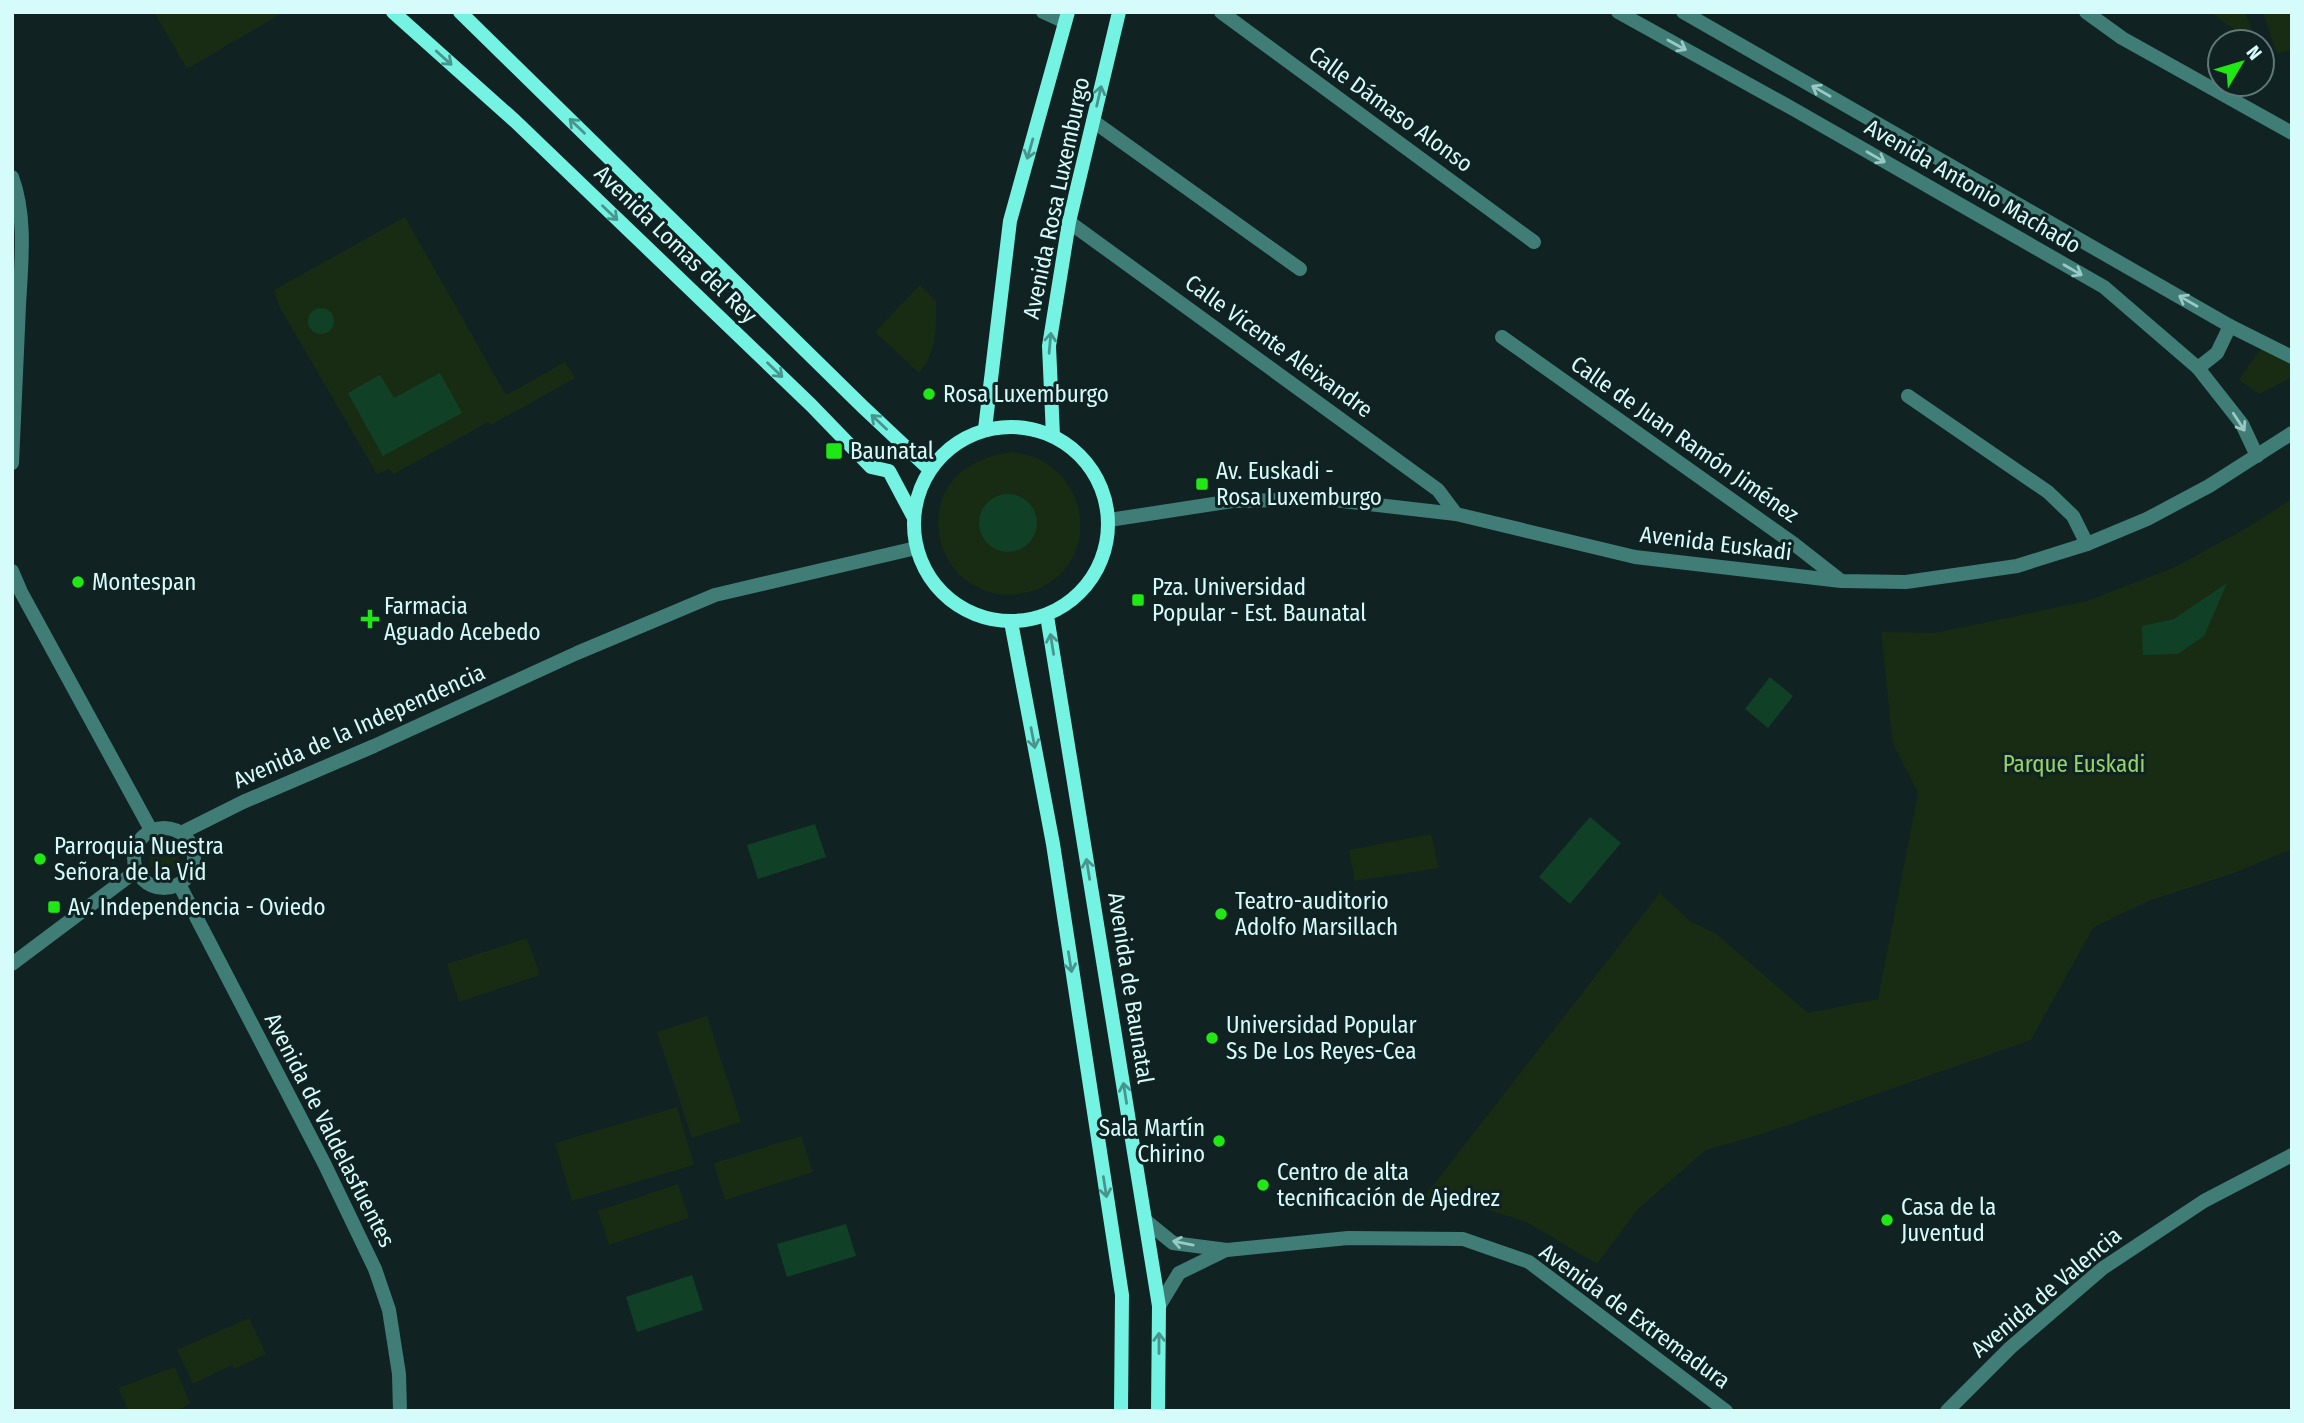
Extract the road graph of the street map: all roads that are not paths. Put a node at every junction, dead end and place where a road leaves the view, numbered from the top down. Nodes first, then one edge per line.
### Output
1 (393, 12) edge
2 (460, 12) edge
3 (1043, 12) edge
4 (1119, 12) edge
5 (1221, 12) edge
6 (1618, 12) edge
7 (1683, 12) edge
8 (2086, 12) edge
9 (1067, 17) edge
10 (1093, 121) junction
11 (2292, 134) edge
12 (12, 177) edge
13 (1069, 222) junction
14 (1534, 242) dead end
15 (1300, 269) dead end
16 (2230, 326) junction
17 (15, 332) edge
18 (1502, 337) dead end
19 (2292, 357) edge
20 (2198, 368) junction
21 (1908, 396) dead end
22 (985, 429) junction
23 (2292, 433) edge
24 (1053, 436) junction
25 (2257, 456) junction
26 (12, 463) edge
27 (929, 468) junction
28 (1456, 514) junction
29 (913, 516) junction
30 (1109, 520) junction
31 (2087, 544) junction
32 (916, 548) junction
33 (12, 570) edge
34 (1841, 581) junction
35 (17, 594) edge
36 (1047, 616) junction
37 (1011, 622) junction
38 (151, 830) junction
39 (181, 833) junction
40 (136, 871) junction
41 (179, 884) junction
42 (12, 964) edge
43 (2292, 1155) edge
44 (1146, 1221) junction
45 (1227, 1250) junction
46 (1159, 1306) junction
47 (400, 1411) edge
48 (1121, 1411) edge
49 (1158, 1411) edge
50 (1726, 1411) edge
51 (1947, 1411) edge

1 -> 29 main road, Avenida Lomas del Rey
27 -> 2 main road, Avenida Lomas del Rey
3 - 9 street
10 -> 4 main road, Avenida Rosa Luxemburgo
5 - 14 street, Calle Dámaso Alonso
6 -> 20 street, Avenida Antonio Machado
16 -> 7 street, Avenida Antonio Machado
8 - 11 street
9 -> 22 main road, Avenida Rosa Luxemburgo
10 - 13 main road, Avenida Rosa Luxemburgo
10 - 15 street
12 - 17 street
24 -> 13 main road, Avenida Rosa Luxemburgo
13 - 28 street, Calle Vicente Aleixandre
16 - 19 street, Avenida Antonio Machado
16 - 20 street
17 - 26 street
18 - 34 street, Calle de Juan Ramón Jiménez
20 -> 25 street, Avenida Antonio Machado
21 - 31 street
22 - 24 main road
22 - 27 main road
23 - 25 street, Avenida Euskadi
24 - 30 main road
25 - 31 street, Avenida Euskadi
27 - 29 main road
28 - 30 street, Avenida Euskadi
28 - 34 street, Avenida Euskadi
29 - 32 main road
30 - 36 main road
31 - 34 street, Avenida Euskadi
32 - 37 main road
32 - 39 street, Avenida de la Independencia
33 - 35 street
35 - 38 street
36 - 37 main road
44 -> 36 main road, Avenida de Baunatal
37 -> 48 main road
38 - 39 street
38 - 40 street
39 - 41 street
40 - 41 street
40 - 42 street
41 - 47 street, Avenida de Valdelasfuentes
43 - 51 street, Avenida de Valencia
45 -> 44 street, Avenida de Extremadura
44 - 46 main road, Avenida de Baunatal
45 - 46 street, Avenida de Extremadura
45 - 50 street, Avenida de Extremadura
49 -> 46 main road, Avenida de Baunatal

